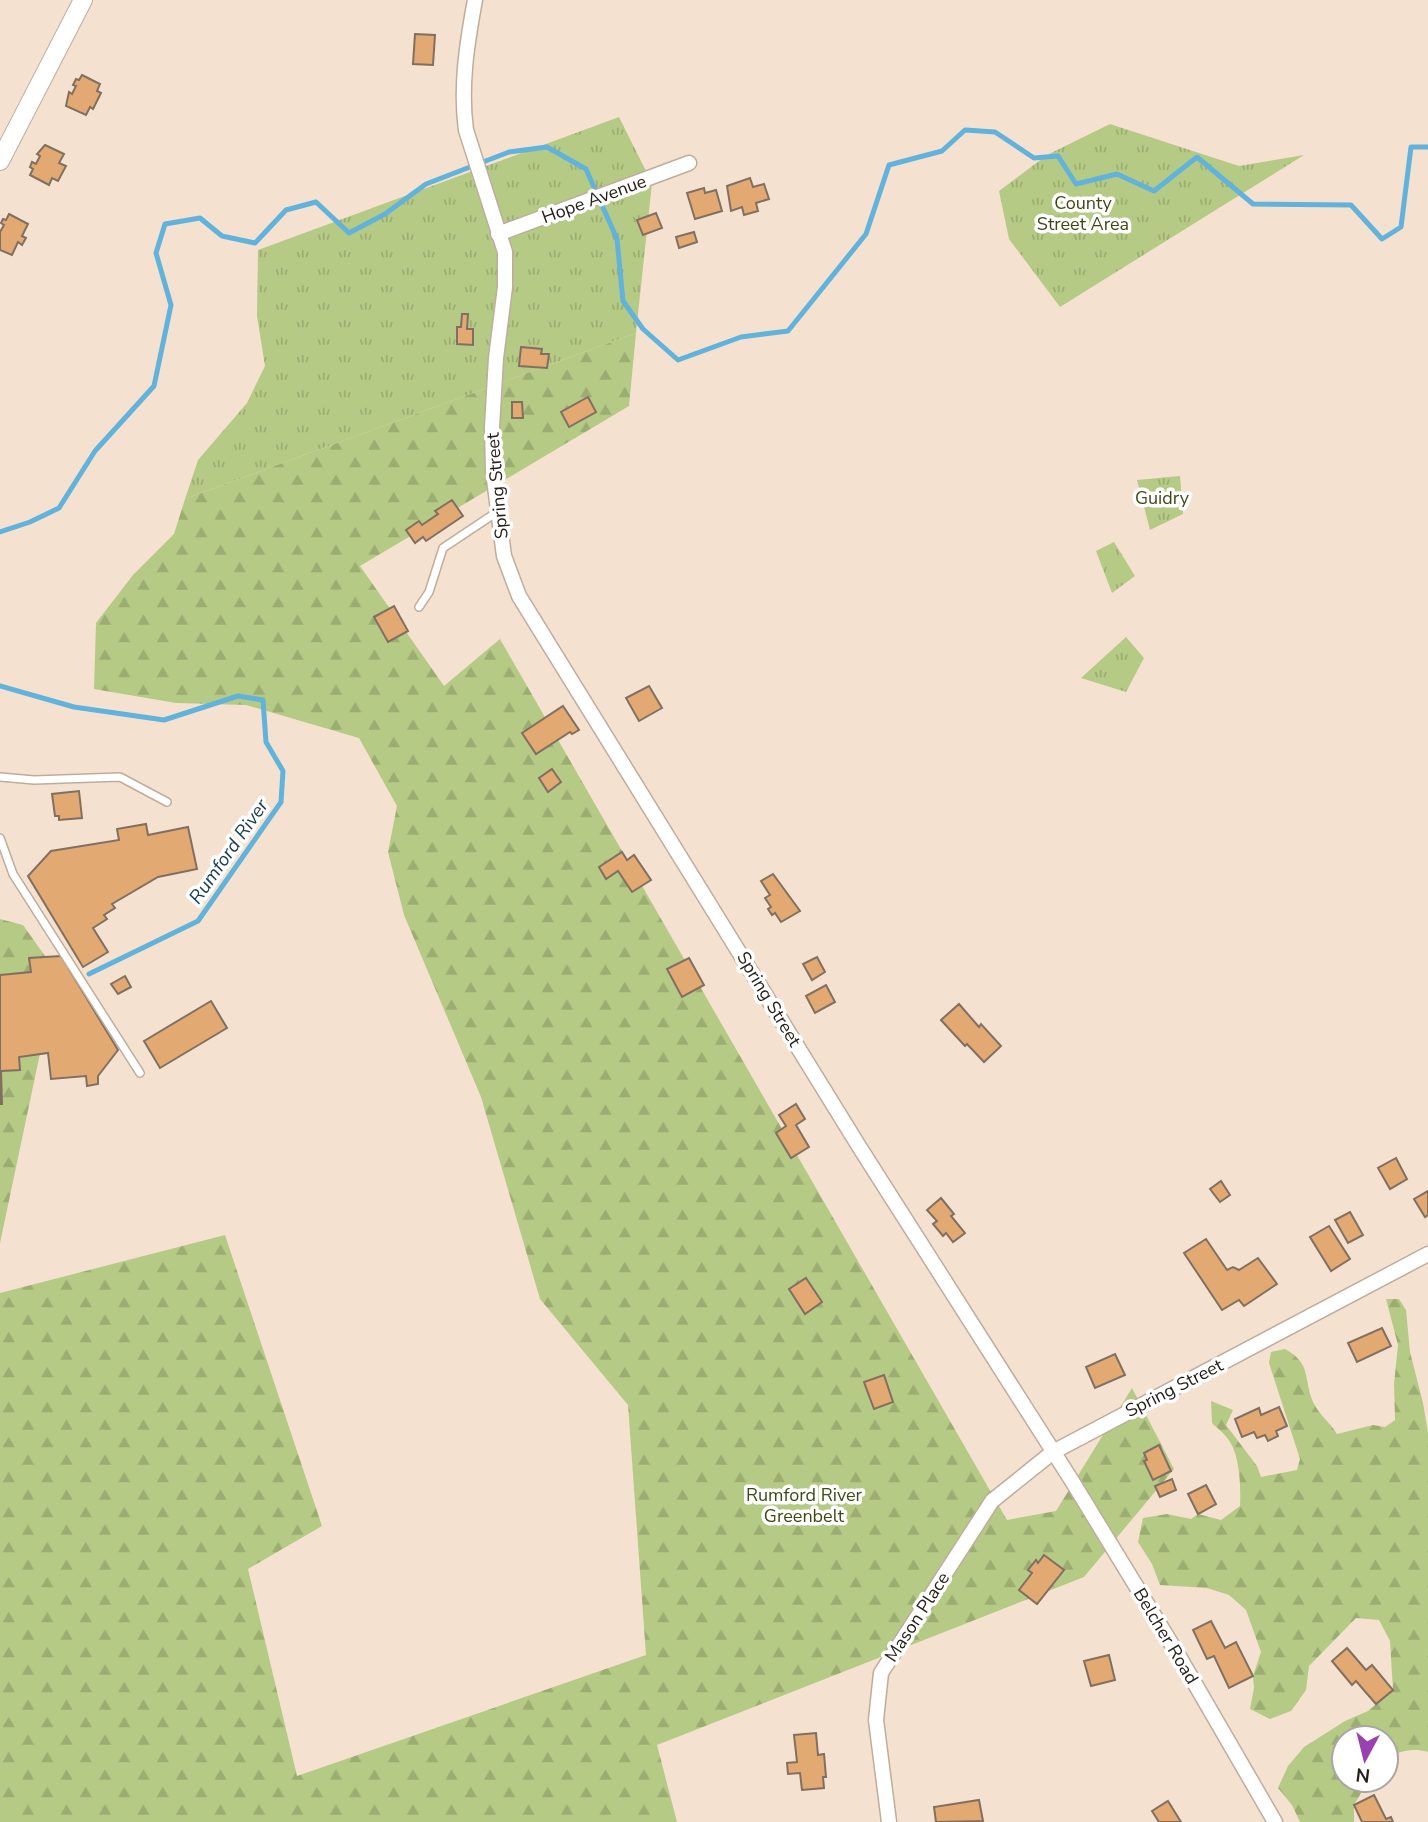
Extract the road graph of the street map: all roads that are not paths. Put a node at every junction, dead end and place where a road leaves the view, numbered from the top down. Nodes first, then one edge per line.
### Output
1 (83, 0) edge
2 (475, 0) edge
3 (0, 161) edge
4 (689, 163) dead end
5 (498, 234) junction
6 (497, 512) junction
7 (419, 607) dead end
8 (0, 777) edge
9 (167, 802) dead end
10 (0, 838) edge
11 (140, 1073) dead end
12 (1428, 1254) edge
13 (1053, 1452) junction
14 (889, 1822) edge
15 (1275, 1822) edge

1 - 3 street
2 - 5 street, Spring Street
4 - 5 street, Hope Avenue
5 - 6 street, Spring Street
6 - 7 lane
6 - 13 street, Spring Street
8 - 9 lane
10 - 11 lane
12 - 13 street, Spring Street
13 - 14 street, Mason Place
13 - 15 street, Belcher Road

